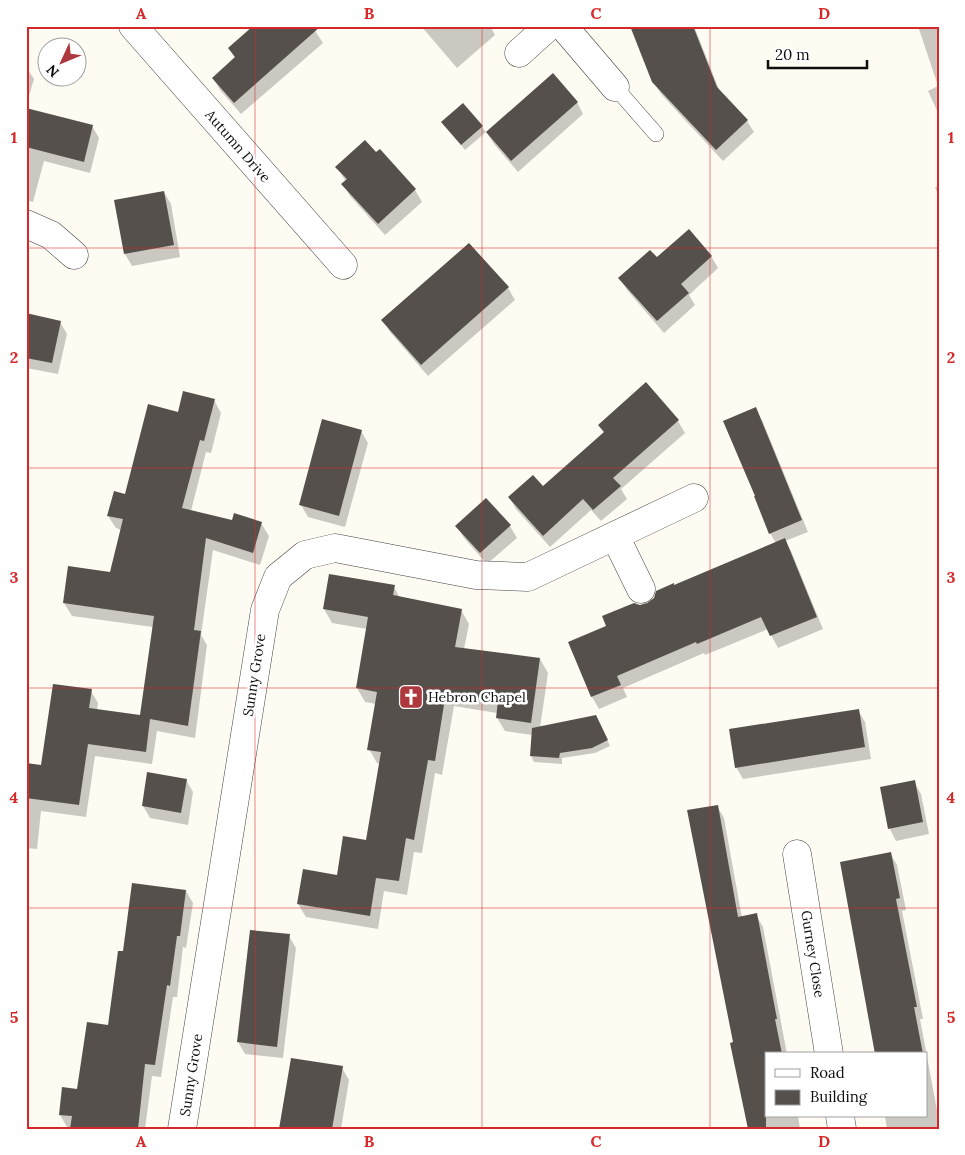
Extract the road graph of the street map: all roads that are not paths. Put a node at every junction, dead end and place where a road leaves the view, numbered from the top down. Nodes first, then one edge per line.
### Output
1 (133, 26) edge
2 (550, 26) edge
3 (563, 26) edge
4 (519, 53) dead end
5 (615, 87) joint
6 (656, 134) dead end
7 (26, 224) edge
8 (74, 255) dead end
9 (343, 265) dead end
10 (694, 498) dead end
11 (615, 536) junction
12 (641, 590) dead end
13 (797, 854) dead end
14 (829, 1052) edge
15 (182, 1129) edge

1 - 9 street, Autumn Drive
2 - 4 street
3 - 5 street
5 - 6 lane
7 - 8 street
10 - 11 street, Sunny Grove
11 - 12 street
11 - 15 street, Sunny Grove
13 - 14 street, Gurney Close

